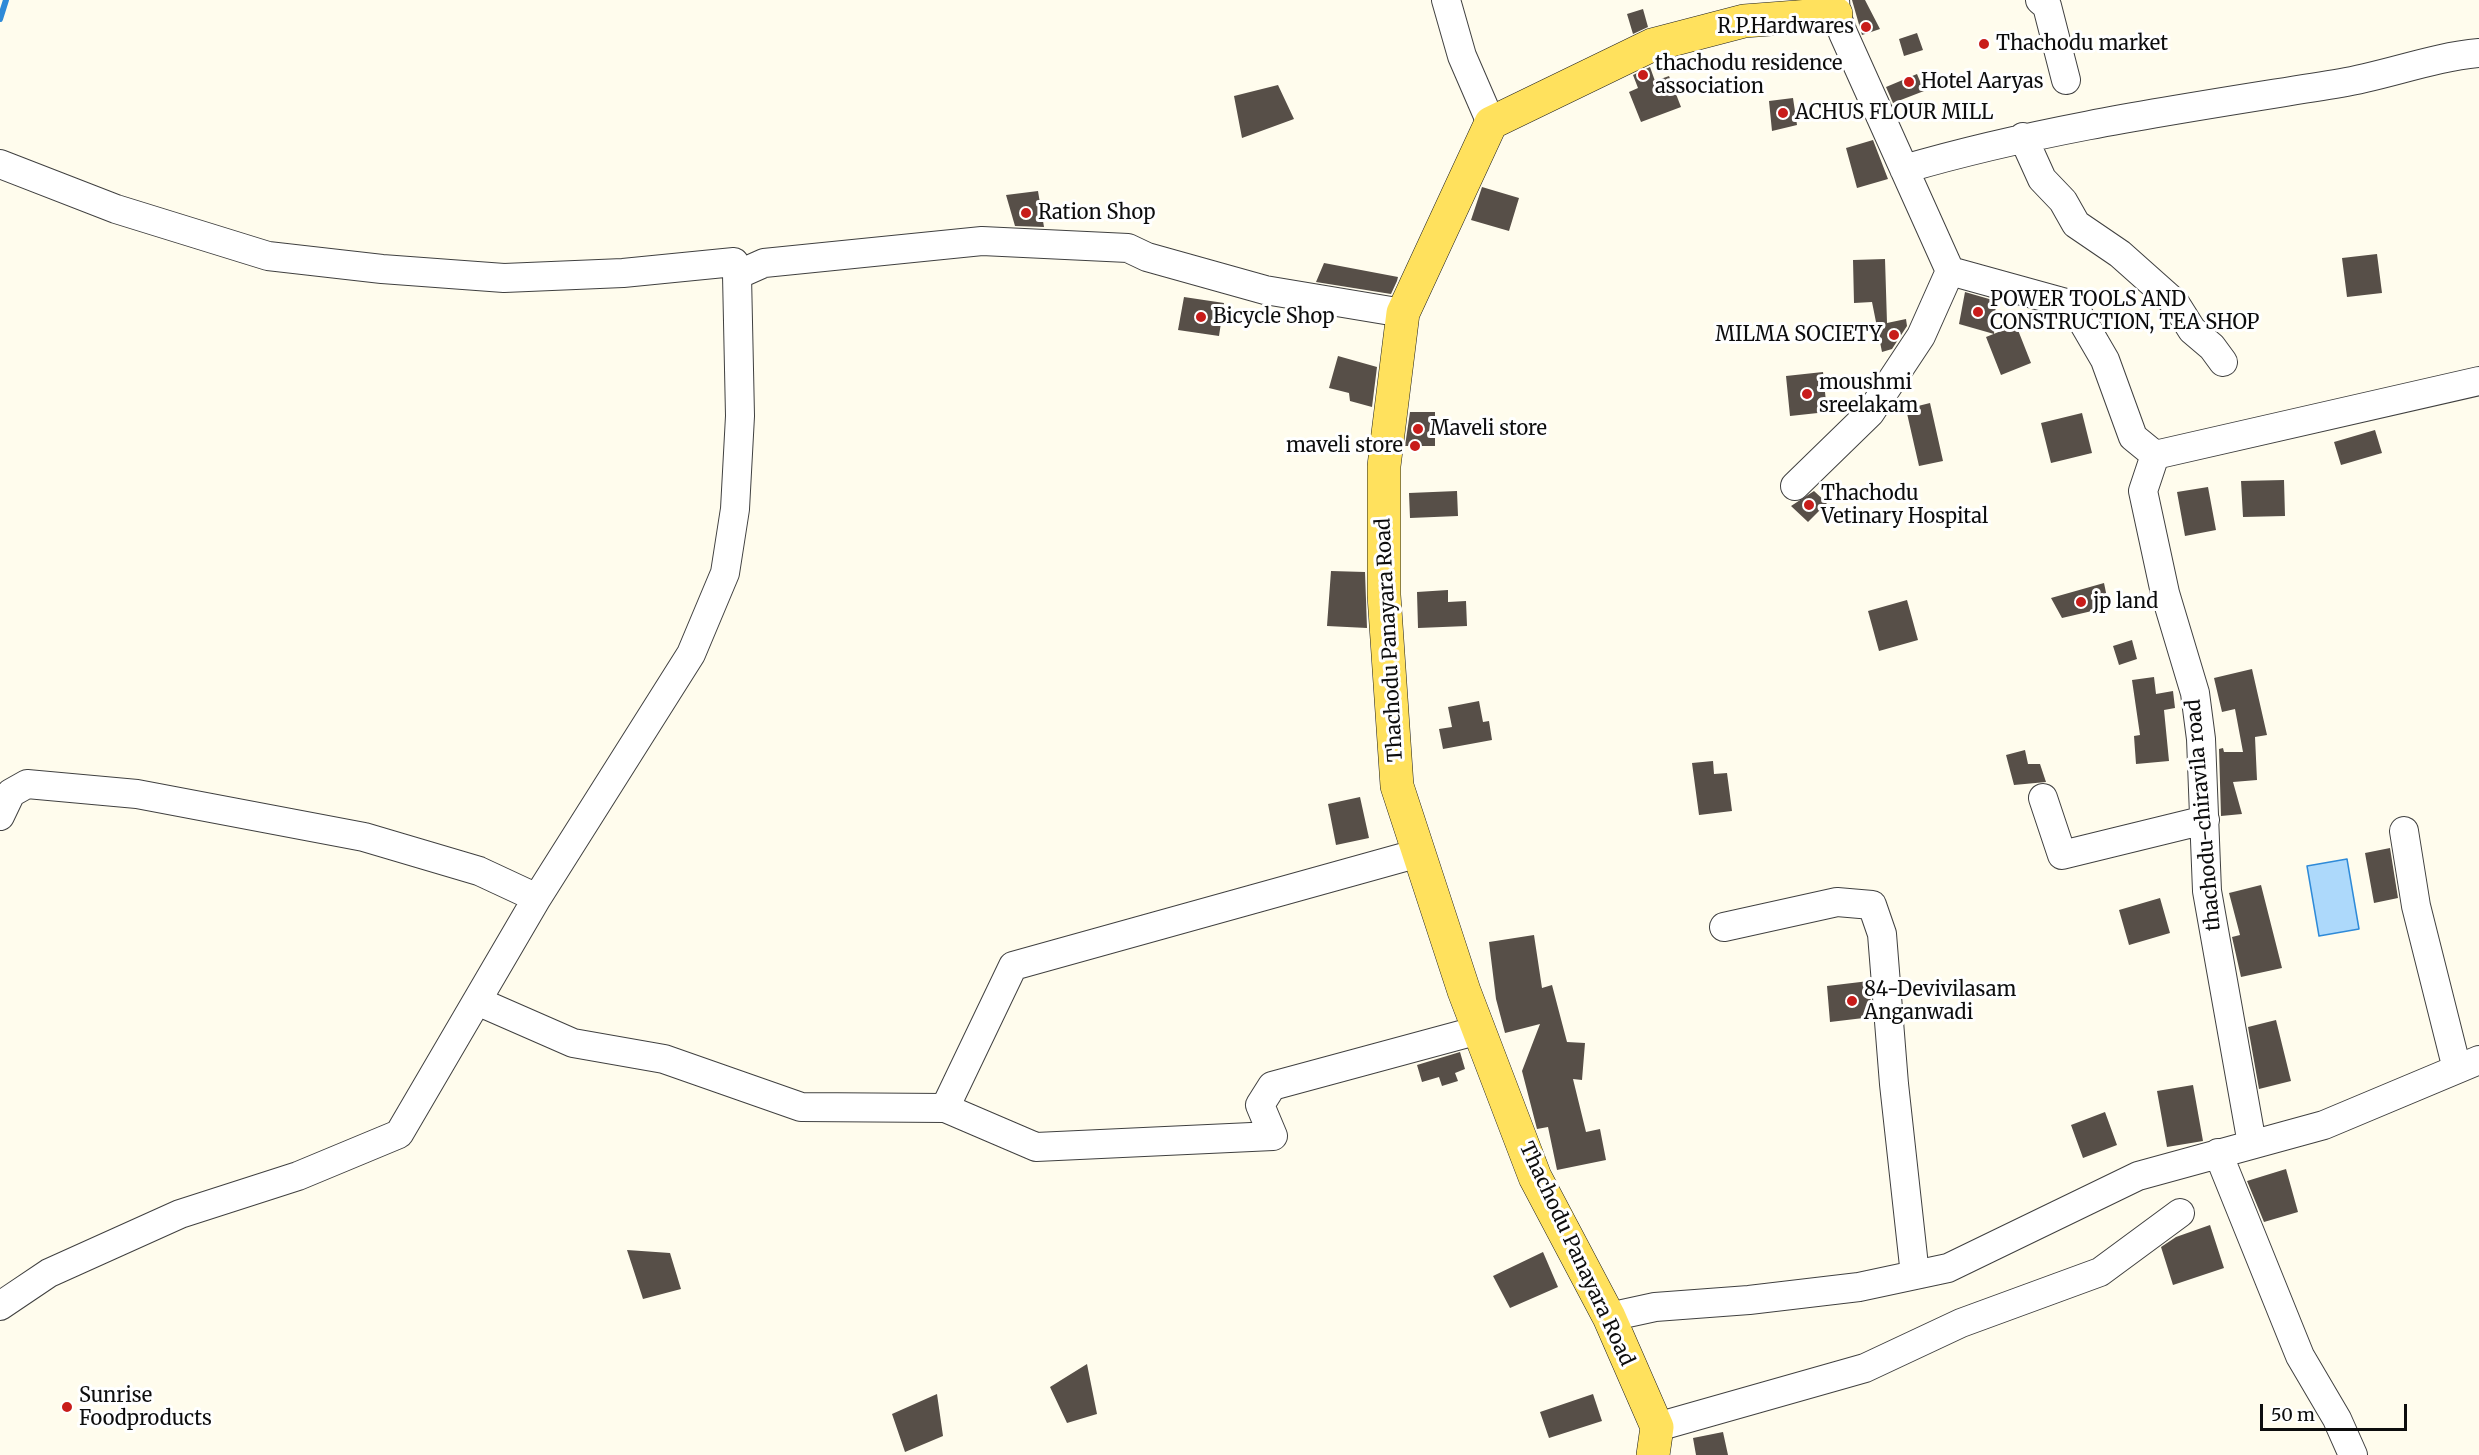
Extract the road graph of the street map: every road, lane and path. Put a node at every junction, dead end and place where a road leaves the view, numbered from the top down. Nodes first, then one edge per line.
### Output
1 (1446, 0) edge
2 (2040, 0) edge
3 (1835, 7) edge
4 (2479, 53) edge
5 (2066, 80) dead end
6 (1491, 123) junction
7 (2024, 138) junction
8 (0, 164) edge
9 (1904, 169) junction
10 (1950, 271) junction
11 (737, 275) junction
12 (1403, 313) junction
13 (2223, 362) dead end
14 (2479, 381) edge
15 (2155, 455) junction
16 (1796, 486) dead end
17 (2043, 798) dead end
18 (0, 816) edge
19 (2205, 820) junction
20 (2404, 831) dead end
21 (1419, 853) junction
22 (537, 898) junction
23 (1724, 927) dead end
24 (477, 1001) junction
25 (1479, 1030) junction
26 (2468, 1065) edge
27 (945, 1108) junction
28 (2252, 1144) junction
29 (2218, 1153) junction
30 (2180, 1213) dead end
31 (1915, 1275) junction
32 (0, 1306) edge
33 (1609, 1317) junction
34 (1655, 1441) edge
35 (2353, 1455) edge

1 - 6 street
2 - 5 street
3 - 6 main road
3 - 9 street
4 - 7 street
6 - 12 main road, Thachodu Panayara Road
7 - 9 street
7 - 13 street
8 - 11 street
9 - 10 street
10 - 15 street
10 - 16 street
11 - 12 street
11 - 22 street
12 - 21 main road, Thachodu Panayara Road
14 - 15 street
15 - 19 street, thachodu-chiravila road
17 - 19 street
18 - 22 street
19 - 28 street, thachodu-chiravila road
20 - 26 street
21 - 25 main road, Thachodu Panayara Road
21 - 27 street
22 - 24 street
23 - 31 street
24 - 27 street
24 - 32 street
25 - 27 street
25 - 33 main road, Thachodu Panayara Road
26 - 28 street
28 - 29 street
29 - 31 street
29 - 35 street
30 - 34 street
31 - 33 street
33 - 34 main road, Thachodu Panayara Road

